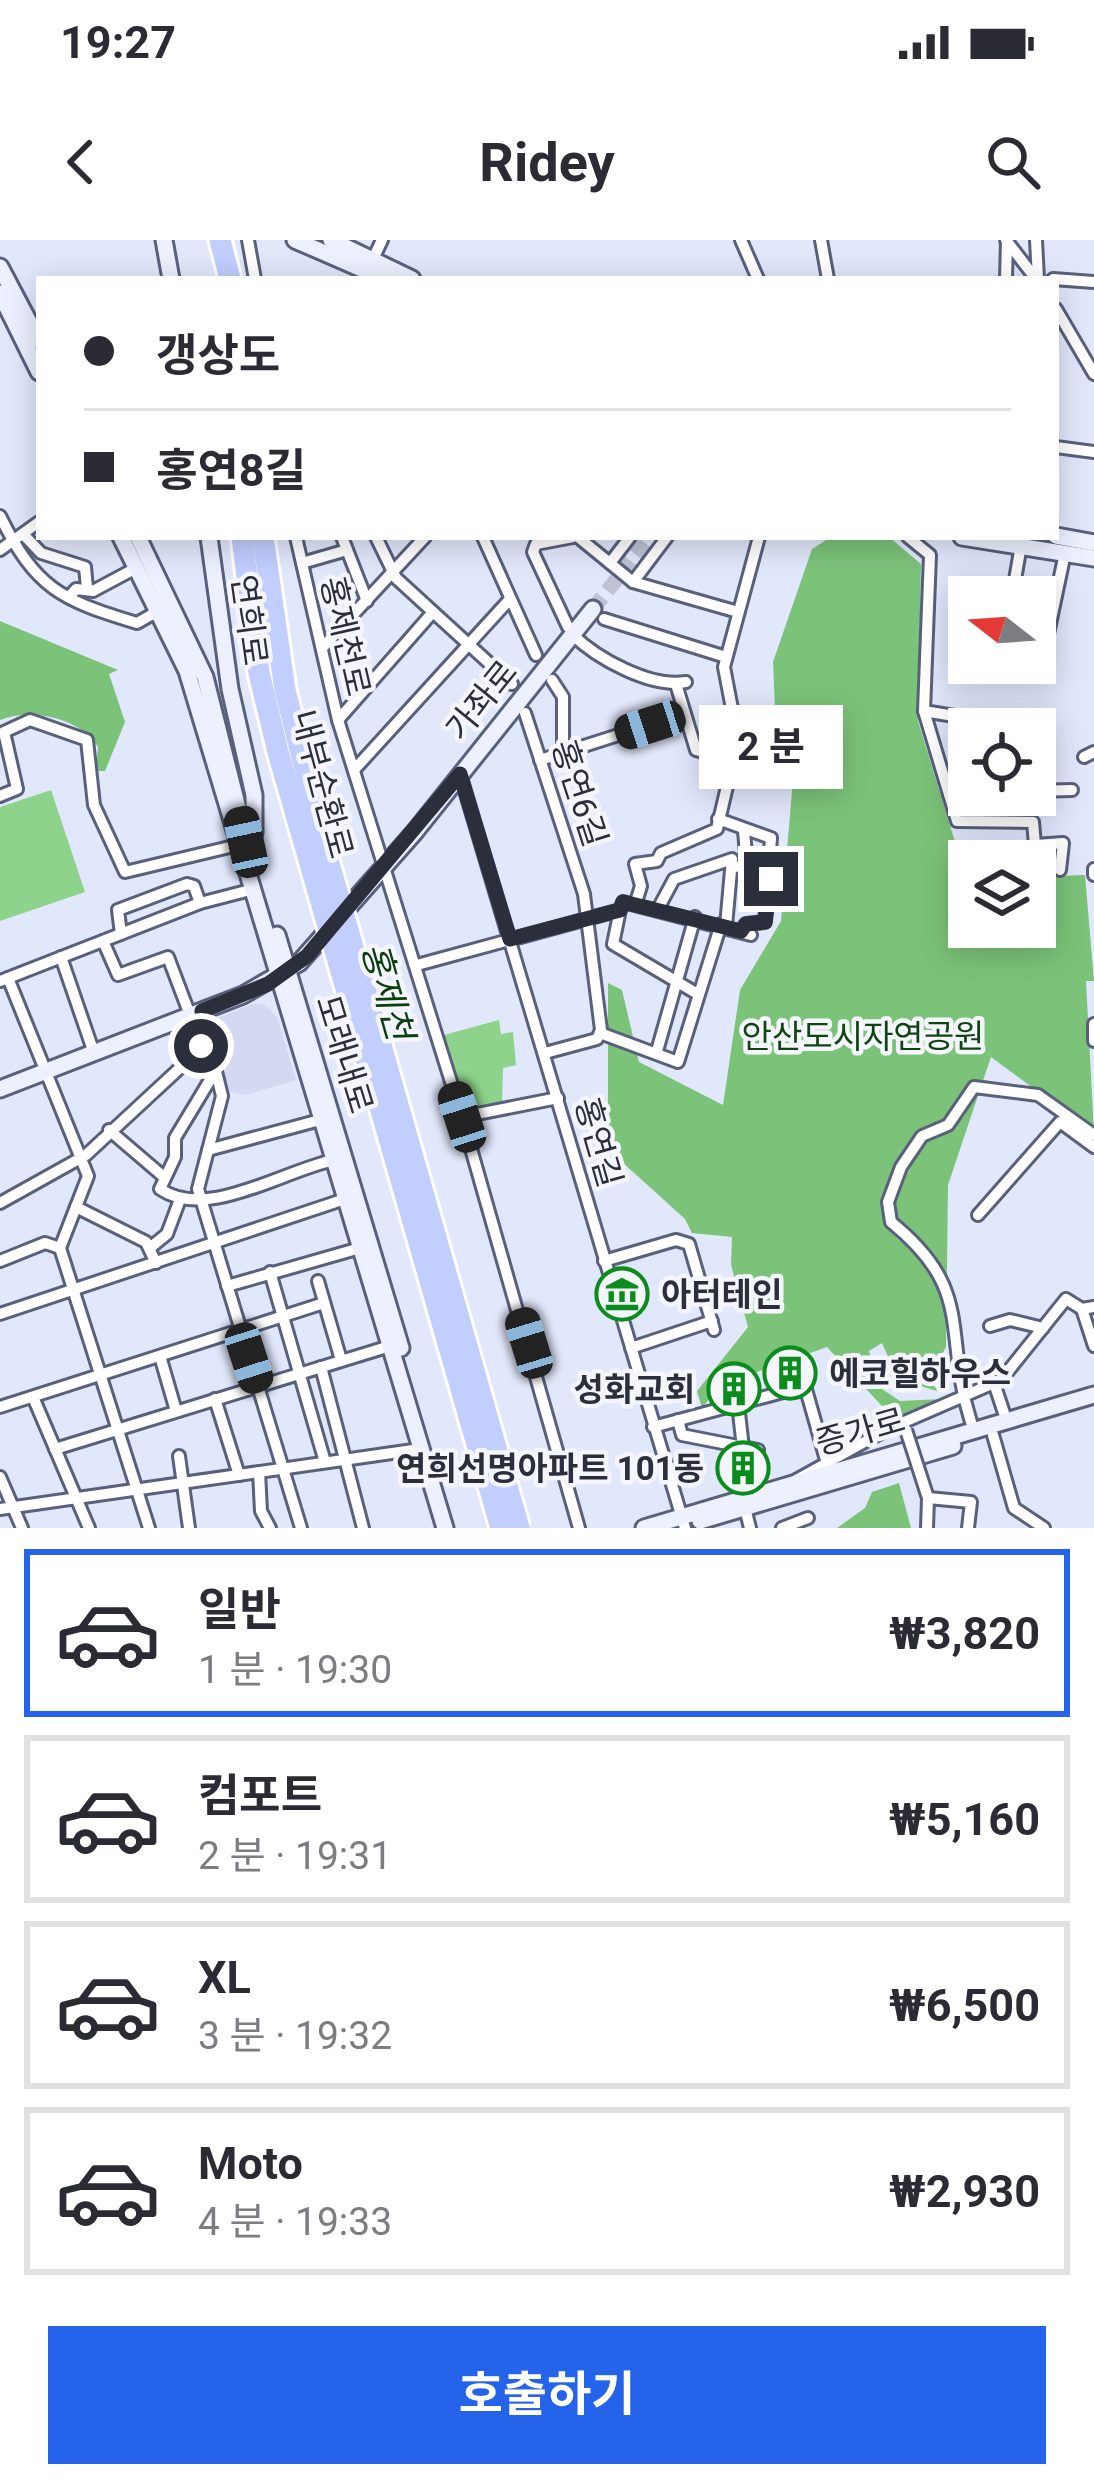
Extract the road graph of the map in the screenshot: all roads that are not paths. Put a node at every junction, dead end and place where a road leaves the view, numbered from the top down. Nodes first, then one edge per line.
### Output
1 (164, 240) edge
2 (206, 240) edge
3 (220, 240) edge
4 (248, 240) edge
5 (295, 240) edge
6 (331, 240) edge
7 (382, 240) edge
8 (741, 240) edge
9 (821, 240) edge
10 (1007, 240) edge
11 (1036, 240) edge
12 (373, 259) junction
13 (170, 276) edge
14 (213, 276) edge
15 (229, 276) edge
16 (254, 276) edge
17 (378, 276) edge
18 (406, 276) edge
19 (757, 276) edge
20 (827, 276) edge
21 (1006, 276) edge
22 (1035, 276) edge
23 (1037, 276) edge
24 (1059, 279) edge
25 (1, 282) edge
26 (1094, 282) edge
27 (1059, 314) edge
28 (36, 336) edge
29 (36, 365) edge
30 (1094, 374) edge
31 (1059, 447) edge
32 (1094, 452) edge
33 (0, 516) edge
34 (36, 524) edge
35 (1059, 537) edge
36 (18, 538) junction
37 (122, 540) edge
38 (138, 540) edge
39 (209, 540) edge
40 (242, 540) edge
41 (262, 540) edge
42 (297, 540) edge
43 (378, 540) edge
44 (422, 540) edge
45 (484, 540) edge
46 (559, 540) edge
47 (580, 540) edge
48 (629, 540) edge
49 (665, 540) edge
50 (758, 540) edge
51 (912, 540) edge
52 (984, 540) edge
53 (345, 543) edge
54 (1094, 543) edge
55 (1021, 545) junction
56 (0, 550) edge
57 (1065, 553) junction
58 (1094, 558) edge
59 (302, 563) junction
60 (136, 568) junction
61 (618, 568) junction
62 (395, 569) junction
63 (1016, 576) edge
64 (633, 581) junction
65 (87, 588) junction
66 (1056, 596) edge
67 (69, 597) junction
68 (510, 599) junction
69 (368, 601) junction
70 (160, 610) junction
71 (594, 610) joint
72 (433, 612) junction
73 (738, 612) junction
74 (570, 630) junction
75 (468, 644) junction
76 (322, 648) junction
77 (536, 655) dead end
78 (726, 657) junction
79 (552, 680) dead end
80 (512, 684) dead end
81 (924, 711) junction
82 (526, 712) dead end
83 (684, 714) junction
84 (948, 715) edge
85 (338, 720) junction
86 (737, 750) junction
87 (562, 753) junction
88 (540, 760) junction
89 (354, 770) junction
90 (460, 774) junction
91 (1056, 790) edge
92 (1072, 790) dead end
93 (948, 791) edge
94 (0, 796) edge
95 (245, 797) junction
96 (956, 816) edge
97 (718, 819) junction
98 (744, 831) junction
99 (242, 843) junction
100 (385, 867) junction
101 (732, 867) junction
102 (1060, 871) dead end
103 (254, 890) junction
104 (636, 902) junction
105 (200, 903) junction
106 (659, 907) junction
107 (620, 910) junction
108 (695, 917) junction
109 (589, 918) junction
110 (723, 925) junction
111 (122, 934) junction
112 (510, 939) junction
113 (103, 941) junction
114 (61, 957) junction
115 (417, 965) junction
116 (283, 975) junction
117 (676, 976) junction
118 (4, 980) edge
119 (696, 993) junction
120 (196, 1013) junction
121 (1093, 1024) edge
122 (600, 1034) junction
123 (209, 1041) junction
124 (1094, 1041) edge
125 (657, 1051) junction
126 (94, 1052) junction
127 (545, 1053) junction
128 (216, 1070) junction
129 (42, 1072) junction
130 (0, 1089) edge
131 (558, 1098) junction
132 (462, 1117) junction
133 (320, 1120) junction
134 (109, 1130) junction
135 (1094, 1142) edge
136 (208, 1150) junction
137 (77, 1159) junction
138 (334, 1160) junction
139 (164, 1177) junction
140 (1, 1199) edge
141 (200, 1199) junction
142 (345, 1199) junction
143 (179, 1202) junction
144 (76, 1208) junction
145 (978, 1216) dead end
146 (214, 1244) junction
147 (151, 1247) junction
148 (60, 1248) junction
149 (360, 1248) junction
150 (0, 1261) edge
151 (604, 1261) junction
152 (157, 1263) junction
153 (269, 1272) junction
154 (318, 1281) dead end
155 (226, 1286) junction
156 (76, 1290) junction
157 (324, 1303) junction
158 (1088, 1308) edge
159 (0, 1314) edge
160 (284, 1316) junction
161 (990, 1326) dead end
162 (1043, 1328) junction
163 (240, 1330) junction
164 (389, 1346) junction
165 (1094, 1346) edge
166 (631, 1348) junction
167 (160, 1356) junction
168 (341, 1360) junction
169 (321, 1367) junction
170 (300, 1373) junction
171 (102, 1376) junction
172 (994, 1383) junction
173 (258, 1386) junction
174 (962, 1395) junction
175 (1094, 1395) edge
176 (33, 1397) junction
177 (215, 1399) junction
178 (738, 1404) junction
179 (1094, 1405) edge
180 (0, 1407) edge
181 (176, 1411) junction
182 (1004, 1413) dead end
183 (699, 1415) junction
184 (678, 1420) junction
185 (971, 1422) dead end
186 (905, 1426) junction
187 (653, 1427) junction
188 (117, 1429) junction
189 (993, 1435) junction
190 (706, 1442) junction
191 (743, 1448) junction
192 (55, 1449) junction
193 (420, 1449) junction
194 (758, 1450) dead end
195 (179, 1456) dead end
196 (344, 1460) junction
197 (826, 1460) junction
198 (326, 1462) junction
199 (283, 1468) junction
200 (259, 1472) junction
201 (239, 1475) junction
202 (0, 1477) edge
203 (794, 1481) junction
204 (182, 1483) junction
205 (135, 1490) junction
206 (76, 1498) junction
207 (928, 1498) junction
208 (6, 1508) edge
209 (745, 1508) junction
210 (808, 1518) dead end
211 (682, 1525) edge
212 (22, 1528) edge
213 (89, 1528) edge
214 (149, 1528) edge
215 (188, 1528) edge
216 (270, 1528) edge
217 (301, 1528) edge
218 (363, 1528) edge
219 (449, 1528) edge
220 (501, 1528) edge
221 (519, 1528) edge
222 (579, 1528) edge
223 (644, 1528) edge
224 (750, 1528) edge
225 (782, 1528) edge
226 (927, 1528) edge
227 (968, 1528) edge
228 (1044, 1528) edge

1 - 13 main road
2 - 14 highway
3 - 15 highway
4 - 16 street
5 - 17 main road
6 - 12 main road
7 - 12 street
8 - 19 street
9 - 20 street
10 - 21 street
10 - 22 street
11 - 23 street
12 - 18 main road
24 - 26 street
25 - 28 main road
25 - 29 main road
27 - 30 street
31 - 32 street
33 - 36 street
34 - 36 street
35 - 54 main road
36 - 56 street
36 - 65 street
36 - 67 street
37 - 60 main road, 모래내로
38 - 95 main road
39 - 95 main road, 연희로
40 - 220 highway, 내부순환로, bridge
41 - 221 highway, 내부순환로, bridge
42 - 59 street, 홍제천로
43 - 62 street
44 - 62 street
45 - 68 street
46 - 74 street
47 - 61 street
48 - 61 street
49 - 64 street
50 - 73 street
51 - 81 street
52 - 55 main road
53 - 59 street, 홍제천로
53 - 69 street, 홍제천로
55 - 57 main road
55 - 63 street
57 - 58 main road
57 - 66 street
59 - 76 street, 홍제천로
60 - 65 street
60 - 70 main road, 모래내로
61 - 64 street
62 - 69 street
62 - 72 street
64 - 73 street
65 - 67 street
67 - 70 street
68 - 75 street, 홍제천로
68 - 77 street
69 - 76 street
70 - 99 main road, 모래내로
71 - 74 main road, 가좌로
71 - 78 street
72 - 75 street
72 - 85 street, 홍제천로
73 - 78 street
74 - 83 street
74 - 90 main road, 가좌로
74 - 100 main road
75 - 80 street
75 - 89 street, 홍제천로
76 - 85 street, 홍제천로
78 - 86 street
79 - 87 street, 가좌로
81 - 84 street
81 - 93 street
82 - 88 street, 홍연6길
83 - 86 street
83 - 87 street
85 - 89 street, 홍제천로
86 - 97 street
87 - 88 street
88 - 109 street, 홍연6길
89 - 100 street, 홍제천로
90 - 100 main road, 가좌로
90 - 112 street, 홍연길
91 - 92 street
94 - 99 street
95 - 99 main road, 연희로
96 - 102 street
97 - 98 street
97 - 104 street
98 - 101 street
98 - 110 street
99 - 103 main road, 모래내로
99 - 116 main road, 모래내로
100 - 115 street, 홍제천로
100 - 116 main road, 가좌로, bridge
101 - 106 street
101 - 110 street
103 - 105 street
103 - 116 main road, 모래내로
104 - 106 street
104 - 107 street
105 - 111 street
105 - 111 street
106 - 108 street
107 - 109 street
107 - 117 street
108 - 110 street
108 - 117 street
109 - 112 street
109 - 122 street, 홍연6길
110 - 119 street
111 - 113 street
112 - 115 street
112 - 127 street, 홍연길
113 - 114 street
113 - 120 street
114 - 118 street
114 - 126 street
115 - 132 street, 홍제천로
116 - 120 main road
116 - 133 main road, 모래내로
116 - 219 main road, 모래내로
117 - 119 street
117 - 125 street
118 - 129 street
119 - 125 street
120 - 123 street
120 - 126 main road
121 - 124 street
122 - 125 street
122 - 127 street
123 - 128 street
123 - 134 street
126 - 129 main road
127 - 131 street, 홍연길
128 - 136 street
128 - 139 street
129 - 130 main road
129 - 137 street
131 - 132 street
131 - 151 street, 홍연길
132 - 222 street, 홍제천로
133 - 136 street
133 - 138 main road, 모래내로
134 - 137 street
134 - 139 street
135 - 145 street
135 - 174 street
136 - 141 street
137 - 140 street
137 - 144 street
138 - 141 street
138 - 142 main road, 모래내로
139 - 143 street
141 - 143 street
141 - 146 street
142 - 146 street
142 - 149 main road, 모래내로
143 - 147 street
144 - 147 street
144 - 148 street
146 - 152 street
146 - 155 street
147 - 152 street
148 - 150 street
148 - 156 street
149 - 153 street
149 - 164 main road, 모래내로
151 - 166 street, 홍연길
151 - 166 street
152 - 156 street
153 - 155 street
153 - 160 street
154 - 157 street
155 - 163 street
156 - 159 street
156 - 171 street
157 - 160 street
157 - 168 street
158 - 162 street
158 - 165 street
160 - 163 street
160 - 170 street
161 - 162 street
162 - 172 street
163 - 167 street
163 - 173 street
164 - 168 street
164 - 193 main road, 모래내로
166 - 187 street, 홍연길
167 - 171 street
167 - 181 street
168 - 169 street
169 - 170 street
169 - 196 street
170 - 173 street
170 - 198 street
171 - 176 street
171 - 188 street
172 - 174 street
172 - 182 street
173 - 177 street
173 - 199 street
174 - 185 street
174 - 186 street
175 - 203 main road, 증가로
176 - 180 street
176 - 192 street
177 - 181 street
177 - 201 street
178 - 183 street
178 - 191 street
178 - 197 street
179 - 189 main road, 증가로
181 - 188 street
183 - 184 street
183 - 190 street
184 - 187 street
184 - 190 street
186 - 197 street
186 - 207 street, bridge
187 - 211 street, 홍연길
188 - 192 street
188 - 205 street
189 - 209 main road, 증가로
189 - 228 street
190 - 191 street
191 - 194 street
192 - 206 street
193 - 196 street
193 - 219 main road, 모래내로
195 - 204 street
196 - 198 street
196 - 218 street
197 - 203 street
198 - 199 street
199 - 200 street
199 - 217 street
200 - 201 street
200 - 216 street
201 - 204 street
202 - 208 street
203 - 211 main road, 증가로
204 - 205 street
204 - 215 street
205 - 206 street
205 - 214 street
206 - 208 street
206 - 213 street
207 - 226 street
207 - 227 street
208 - 212 street
209 - 211 main road, 증가로
209 - 224 street
210 - 225 street
211 - 223 main road, 증가로

